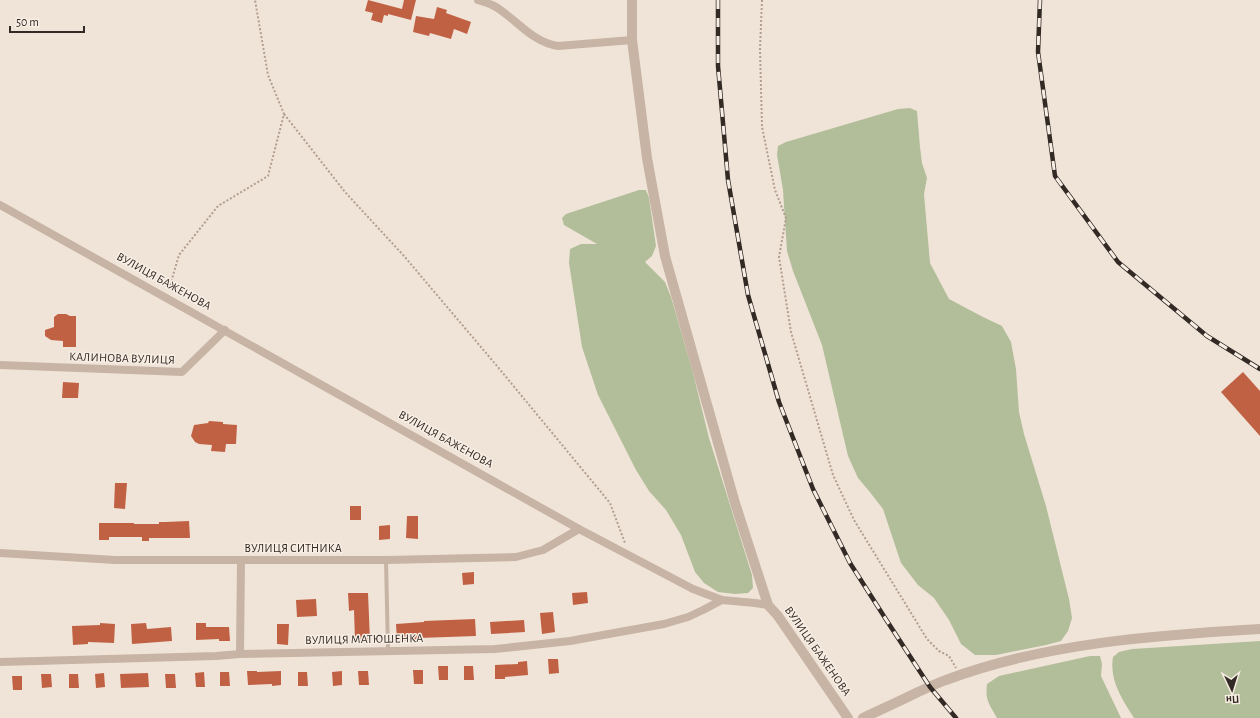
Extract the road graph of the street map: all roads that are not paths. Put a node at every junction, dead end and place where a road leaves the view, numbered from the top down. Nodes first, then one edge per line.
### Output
1 (478, 0) edge
2 (632, 0) edge
3 (632, 40) junction
4 (0, 205) edge
5 (225, 330) junction
6 (0, 365) edge
7 (579, 529) junction
8 (0, 553) edge
9 (241, 560) junction
10 (386, 560) junction
11 (722, 600) junction
12 (768, 605) junction
13 (1260, 629) edge
14 (388, 651) junction
15 (240, 654) junction
16 (0, 662) edge
17 (848, 718) edge
18 (863, 718) edge

1 - 3 street
2 - 3 street
3 - 12 street
4 - 5 street, ВУЛИЦЯ БАЖЕНОВА
5 - 6 street, КАЛИНОВА ВУЛИЦЯ
5 - 7 street, ВУЛИЦЯ БАЖЕНОВА
7 - 10 street, ВУЛИЦЯ СИТНИКА
7 - 11 street, ВУЛИЦЯ БАЖЕНОВА
8 - 9 street, ВУЛИЦЯ СИТНИКА
9 - 10 street, ВУЛИЦЯ СИТНИКА
9 - 15 street
10 - 14 lane
11 - 12 street, ВУЛИЦЯ БАЖЕНОВА
11 - 14 street, ВУЛИЦЯ МАТЮШЕНКА
12 - 17 street, ВУЛИЦЯ БАЖЕНОВА
13 - 18 street
14 - 15 street, ВУЛИЦЯ МАТЮШЕНКА
15 - 16 street, ВУЛИЦЯ МАТЮШЕНКА

